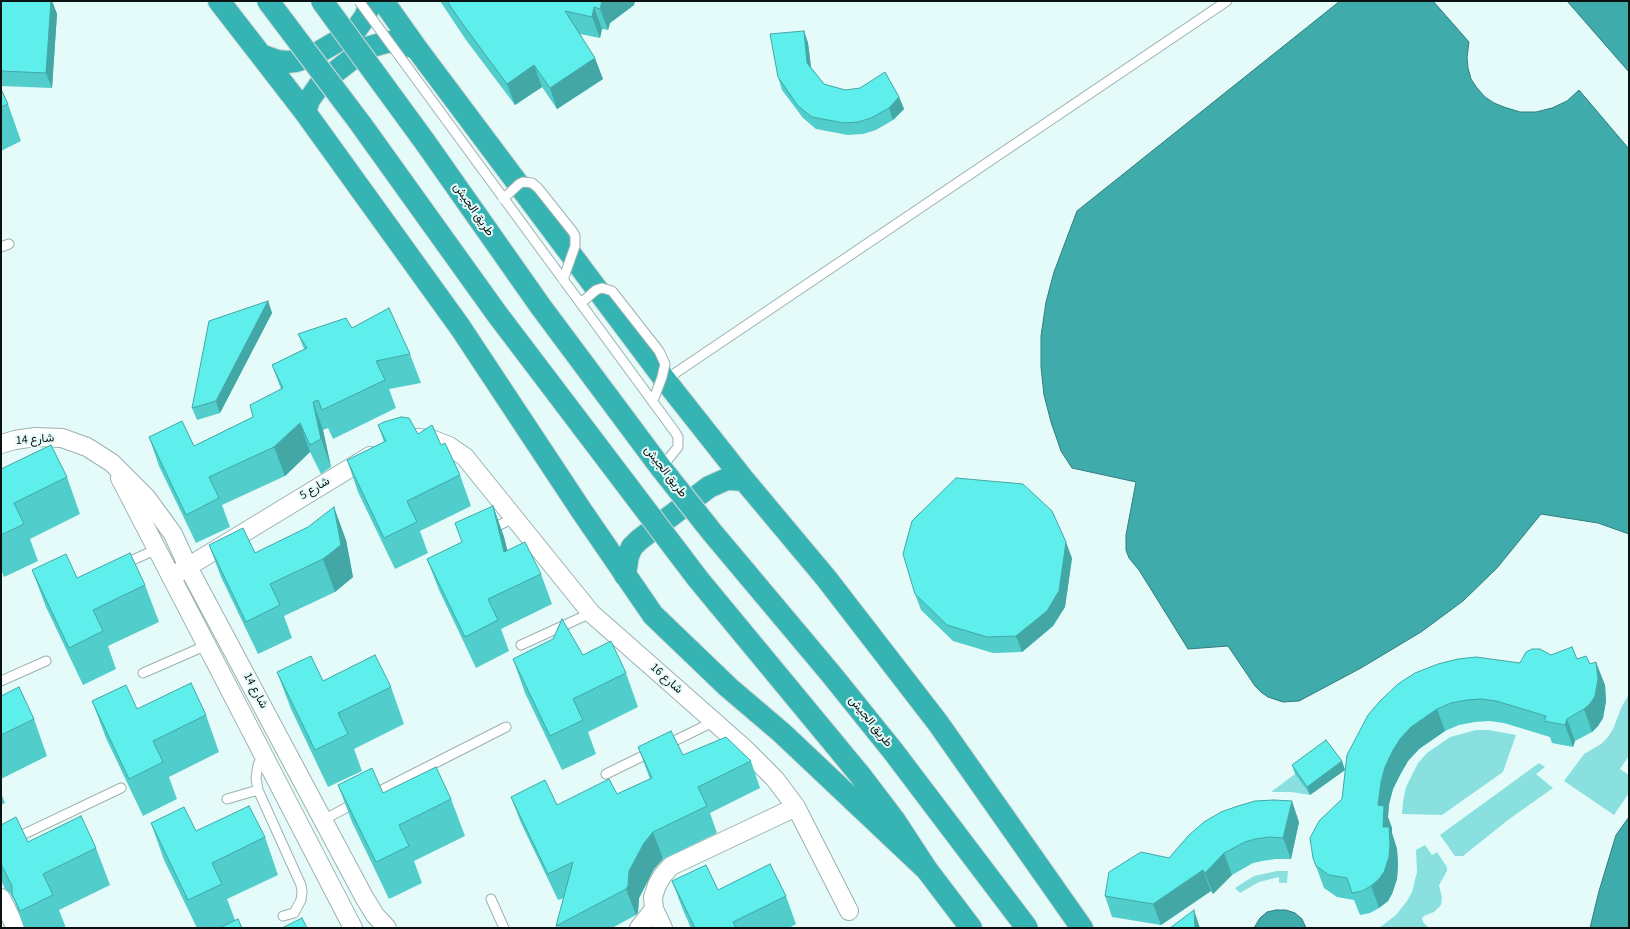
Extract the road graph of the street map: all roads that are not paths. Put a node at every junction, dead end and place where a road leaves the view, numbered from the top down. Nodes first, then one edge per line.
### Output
1 (219, 1) edge
2 (268, 1) edge
3 (322, 1) edge
4 (383, 1) edge
5 (1227, 1) edge
6 (364, 2) edge
7 (417, 49) junction
8 (261, 55) junction
9 (305, 112) junction
10 (503, 198) junction
11 (563, 280) junction
12 (580, 303) junction
13 (665, 380) junction
14 (652, 401) junction
15 (1, 444) edge
16 (465, 457) joint
17 (112, 463) junction
18 (661, 468) junction
19 (744, 480) junction
20 (514, 518) junction
21 (481, 534) edge
22 (157, 549) junction
23 (188, 567) junction
24 (114, 569) edge
25 (625, 575) junction
26 (171, 577) junction
27 (592, 612) junction
28 (206, 645) junction
29 (521, 645) dead end
30 (46, 661) dead end
31 (143, 673) dead end
32 (1, 681) edge
33 (713, 722) junction
34 (506, 727) dead end
35 (263, 754) junction
36 (606, 774) dead end
37 (121, 788) edge
38 (258, 790) junction
39 (227, 799) dead end
40 (796, 807) junction
41 (323, 820) junction
42 (1, 845) edge
43 (927, 870) junction
44 (1, 898) edge
45 (492, 899) dead end
46 (654, 910) junction
47 (849, 911) dead end
48 (283, 916) dead end
49 (16, 928) edge
50 (353, 928) edge
51 (387, 928) edge
52 (504, 928) edge
53 (639, 928) edge
54 (663, 928) edge
55 (971, 928) edge
56 (1026, 928) edge
57 (1082, 928) edge

1 - 8 highway
2 - 43 highway, bridge
3 - 18 highway, طريق الجيش, bridge
4 - 7 highway
5 - 13 lane
6 - 8 highway
6 - 10 lane, bridge
7 - 9 highway
7 - 13 highway
8 - 9 highway
9 - 25 highway
10 - 11 lane, bridge
10 - 11 lane, bridge
11 - 12 lane, bridge
12 - 14 lane, bridge
12 - 14 lane, bridge
13 - 19 highway
14 - 18 lane, bridge
15 - 17 street, شارع 14
16 - 20 street, شارع 16
16 - 23 street, شارع 5
17 - 22 street, شارع 14
17 - 23 street, شارع 14
18 - 56 highway, طريق الجيش, bridge
19 - 25 highway
19 - 57 highway
20 - 21 lane
20 - 27 street, شارع 16
22 - 24 lane
22 - 26 street, شارع 14
23 - 26 street, شارع 5
23 - 41 street, شارع 14
25 - 43 highway
26 - 28 street, شارع 14
27 - 29 lane
27 - 33 street, شارع 16
28 - 31 lane
28 - 35 street, شارع 14
30 - 32 lane
33 - 36 lane
33 - 40 street, شارع 16
34 - 41 lane
35 - 38 lane
35 - 50 street, شارع 14
37 - 42 lane
38 - 39 lane
38 - 48 lane
40 - 46 street
40 - 47 street, شارع 16
41 - 51 street, شارع 14
43 - 55 highway
44 - 49 street
45 - 52 lane
46 - 53 street
46 - 54 street

